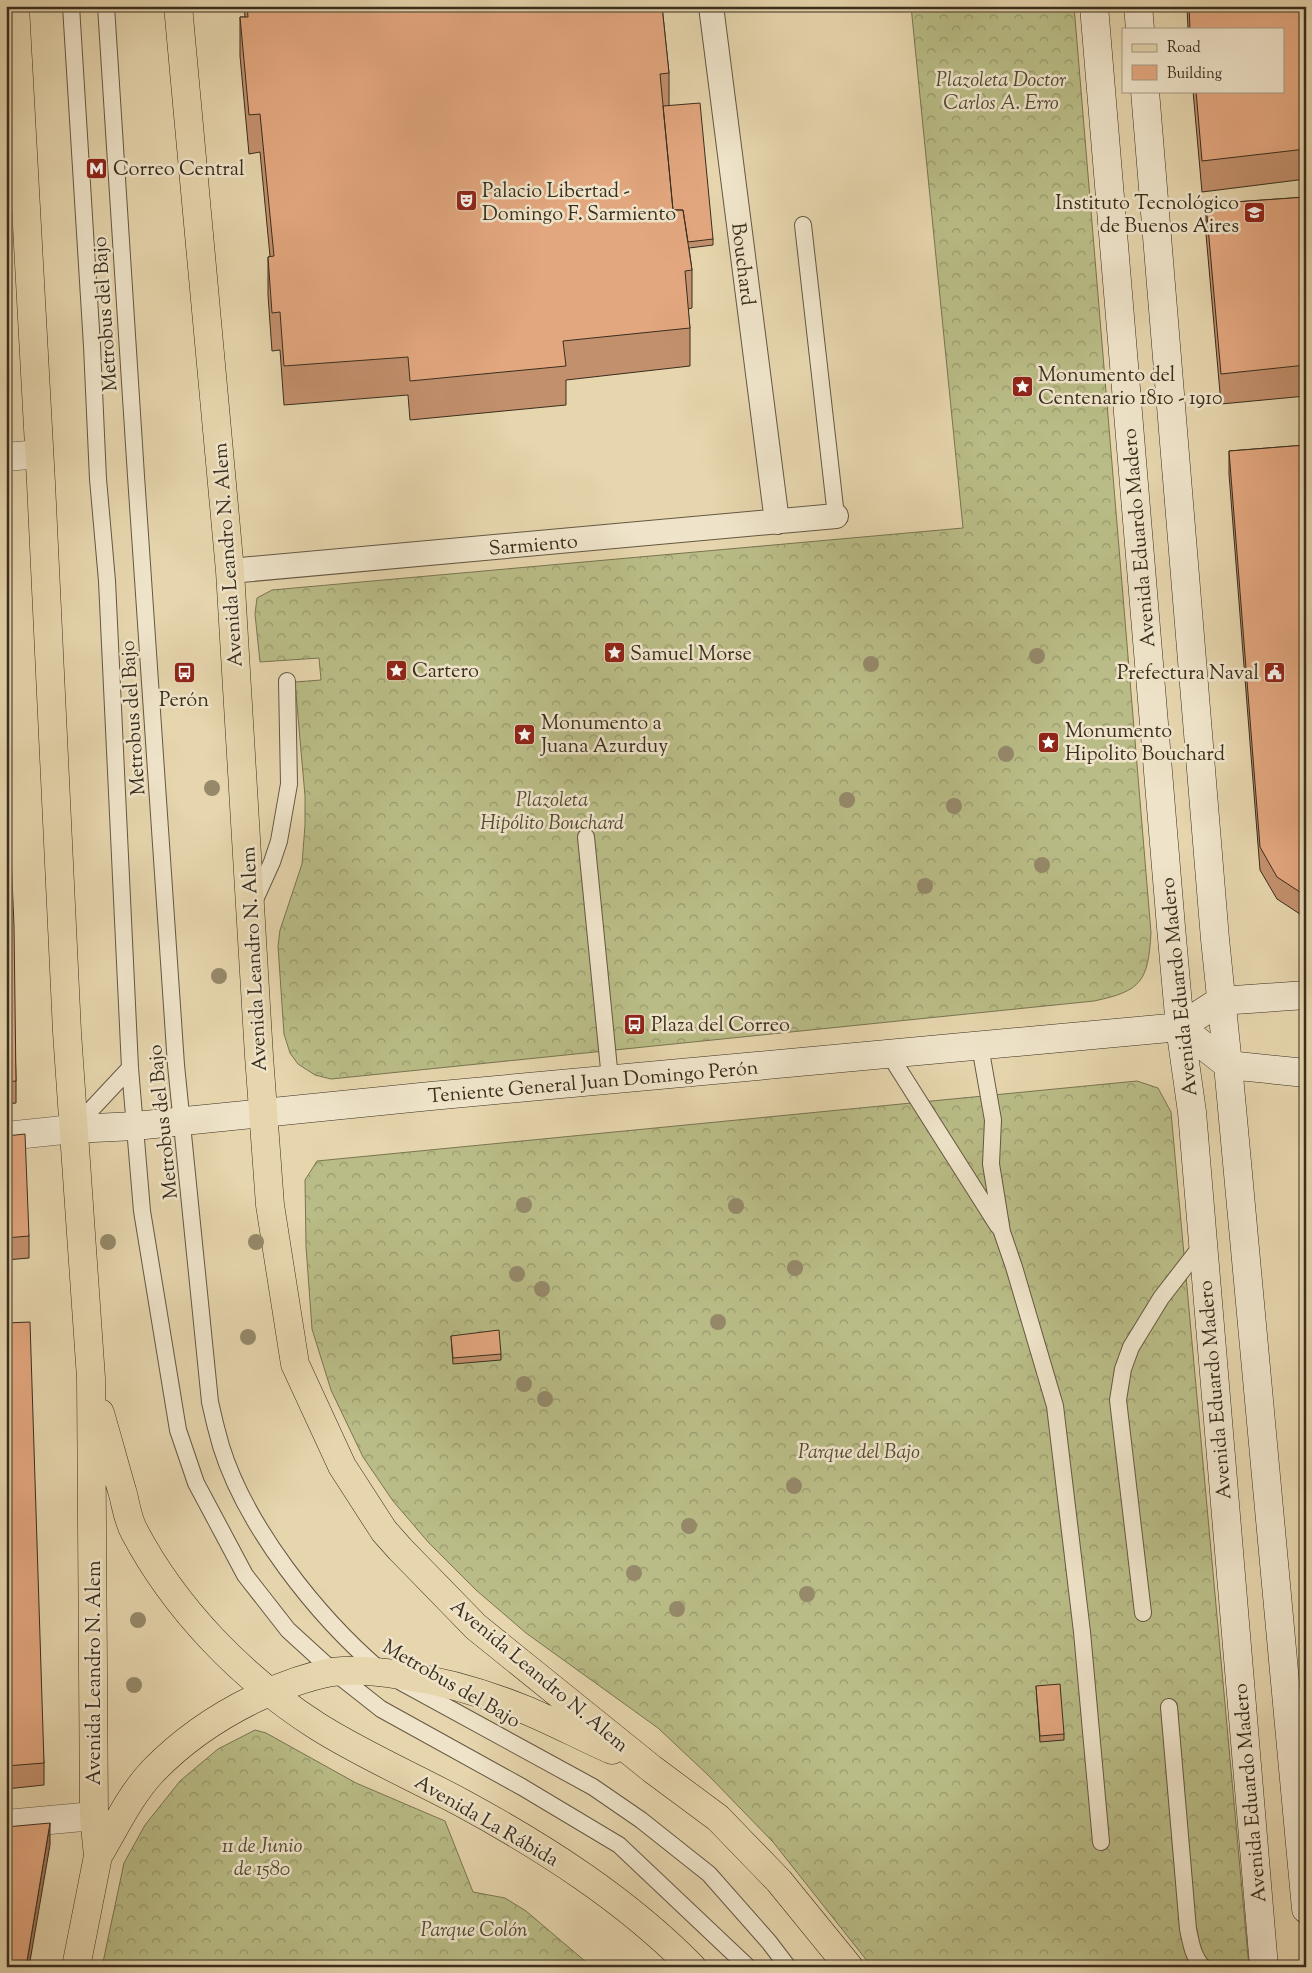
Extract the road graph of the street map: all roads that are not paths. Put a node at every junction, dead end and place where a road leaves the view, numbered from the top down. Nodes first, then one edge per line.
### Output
1 (15, 6) edge
2 (71, 6) edge
3 (106, 6) edge
4 (178, 6) edge
5 (711, 6) edge
6 (1094, 6) edge
7 (1138, 6) edge
8 (1140, 28) edge
9 (1145, 92) edge
10 (803, 225) dead end
11 (40, 454) junction
12 (6, 457) edge
13 (836, 516) joint
14 (784, 521) junction
15 (230, 571) junction
16 (287, 681) dead end
17 (586, 837) dead end
18 (250, 910) junction
19 (1306, 996) edge
20 (1220, 1000) junction
21 (1180, 1027) junction
22 (980, 1046) junction
23 (889, 1054) junction
24 (1228, 1065) junction
25 (130, 1068) junction
26 (1306, 1073) edge
27 (610, 1080) junction
28 (263, 1113) junction
29 (182, 1121) junction
30 (135, 1126) junction
31 (73, 1129) junction
32 (6, 1136) edge
33 (1002, 1232) junction
34 (1202, 1245) junction
35 (91, 1378) junction
36 (1143, 1613) dead end
37 (334, 1672) junction
38 (382, 1672) junction
39 (269, 1692) junction
40 (1169, 1707) dead end
41 (652, 1769) junction
42 (94, 1816) junction
43 (6, 1824) edge
44 (1100, 1842) dead end
45 (98, 1856) junction
46 (1306, 1909) edge
47 (76, 1967) edge
48 (692, 1967) edge
49 (748, 1967) edge
50 (788, 1967) edge
51 (849, 1967) edge
52 (1203, 1967) edge
53 (1264, 1967) edge

1 - 11 main road, Avenida Leandro N. Alem
2 - 25 lane, Metrobus del Bajo
3 - 29 lane, Metrobus del Bajo
4 - 15 main road, Avenida Leandro N. Alem
5 - 14 street, Bouchard
6 - 21 main road, Avenida Eduardo Madero
7 - 8 main road
9 - 20 main road, Avenida Eduardo Madero
10 - 13 lane
11 - 12 main road
11 - 31 main road, Avenida Leandro N. Alem
13 - 14 street, Sarmiento
14 - 15 street, Sarmiento
15 - 18 main road, Avenida Leandro N. Alem
16 - 18 lane
17 - 27 lane
18 - 28 main road, Avenida Leandro N. Alem
19 - 20 main road
20 - 21 main road
20 - 24 main road, Avenida Eduardo Madero
21 - 22 main road, Teniente General Juan Domingo Perón
21 - 24 main road
21 - 34 main road, Avenida Eduardo Madero
22 - 23 main road, Teniente General Juan Domingo Perón
22 - 33 lane
23 - 27 main road, Teniente General Juan Domingo Perón
23 - 33 lane
24 - 26 main road
24 - 46 main road, Avenida Eduardo Madero
25 - 30 lane, Metrobus del Bajo
25 - 31 lane, Metrobus del Bajo
27 - 28 main road, Teniente General Juan Domingo Perón
28 - 29 main road, Teniente General Juan Domingo Perón
28 - 41 main road, Avenida Leandro N. Alem
29 - 30 main road, Teniente General Juan Domingo Perón
29 - 38 lane, Metrobus del Bajo
30 - 31 main road, Teniente General Juan Domingo Perón
30 - 37 lane, Metrobus del Bajo
31 - 32 main road, Teniente General Juan Domingo Perón
31 - 35 main road, Avenida Leandro N. Alem
33 - 44 lane
34 - 36 lane
34 - 53 main road, Avenida Eduardo Madero
35 - 39 main road, Avenida Leandro N. Alem
35 - 42 main road, Avenida Leandro N. Alem
37 - 38 main road
37 - 39 main road
37 - 49 lane, Metrobus del Bajo
38 - 41 main road
38 - 50 lane, Metrobus del Bajo
39 - 45 main road
39 - 48 main road, Avenida La Rábida
40 - 52 lane
41 - 51 main road
42 - 43 main road
42 - 45 main road, Avenida Leandro N. Alem
45 - 47 main road, Avenida Leandro N. Alem

